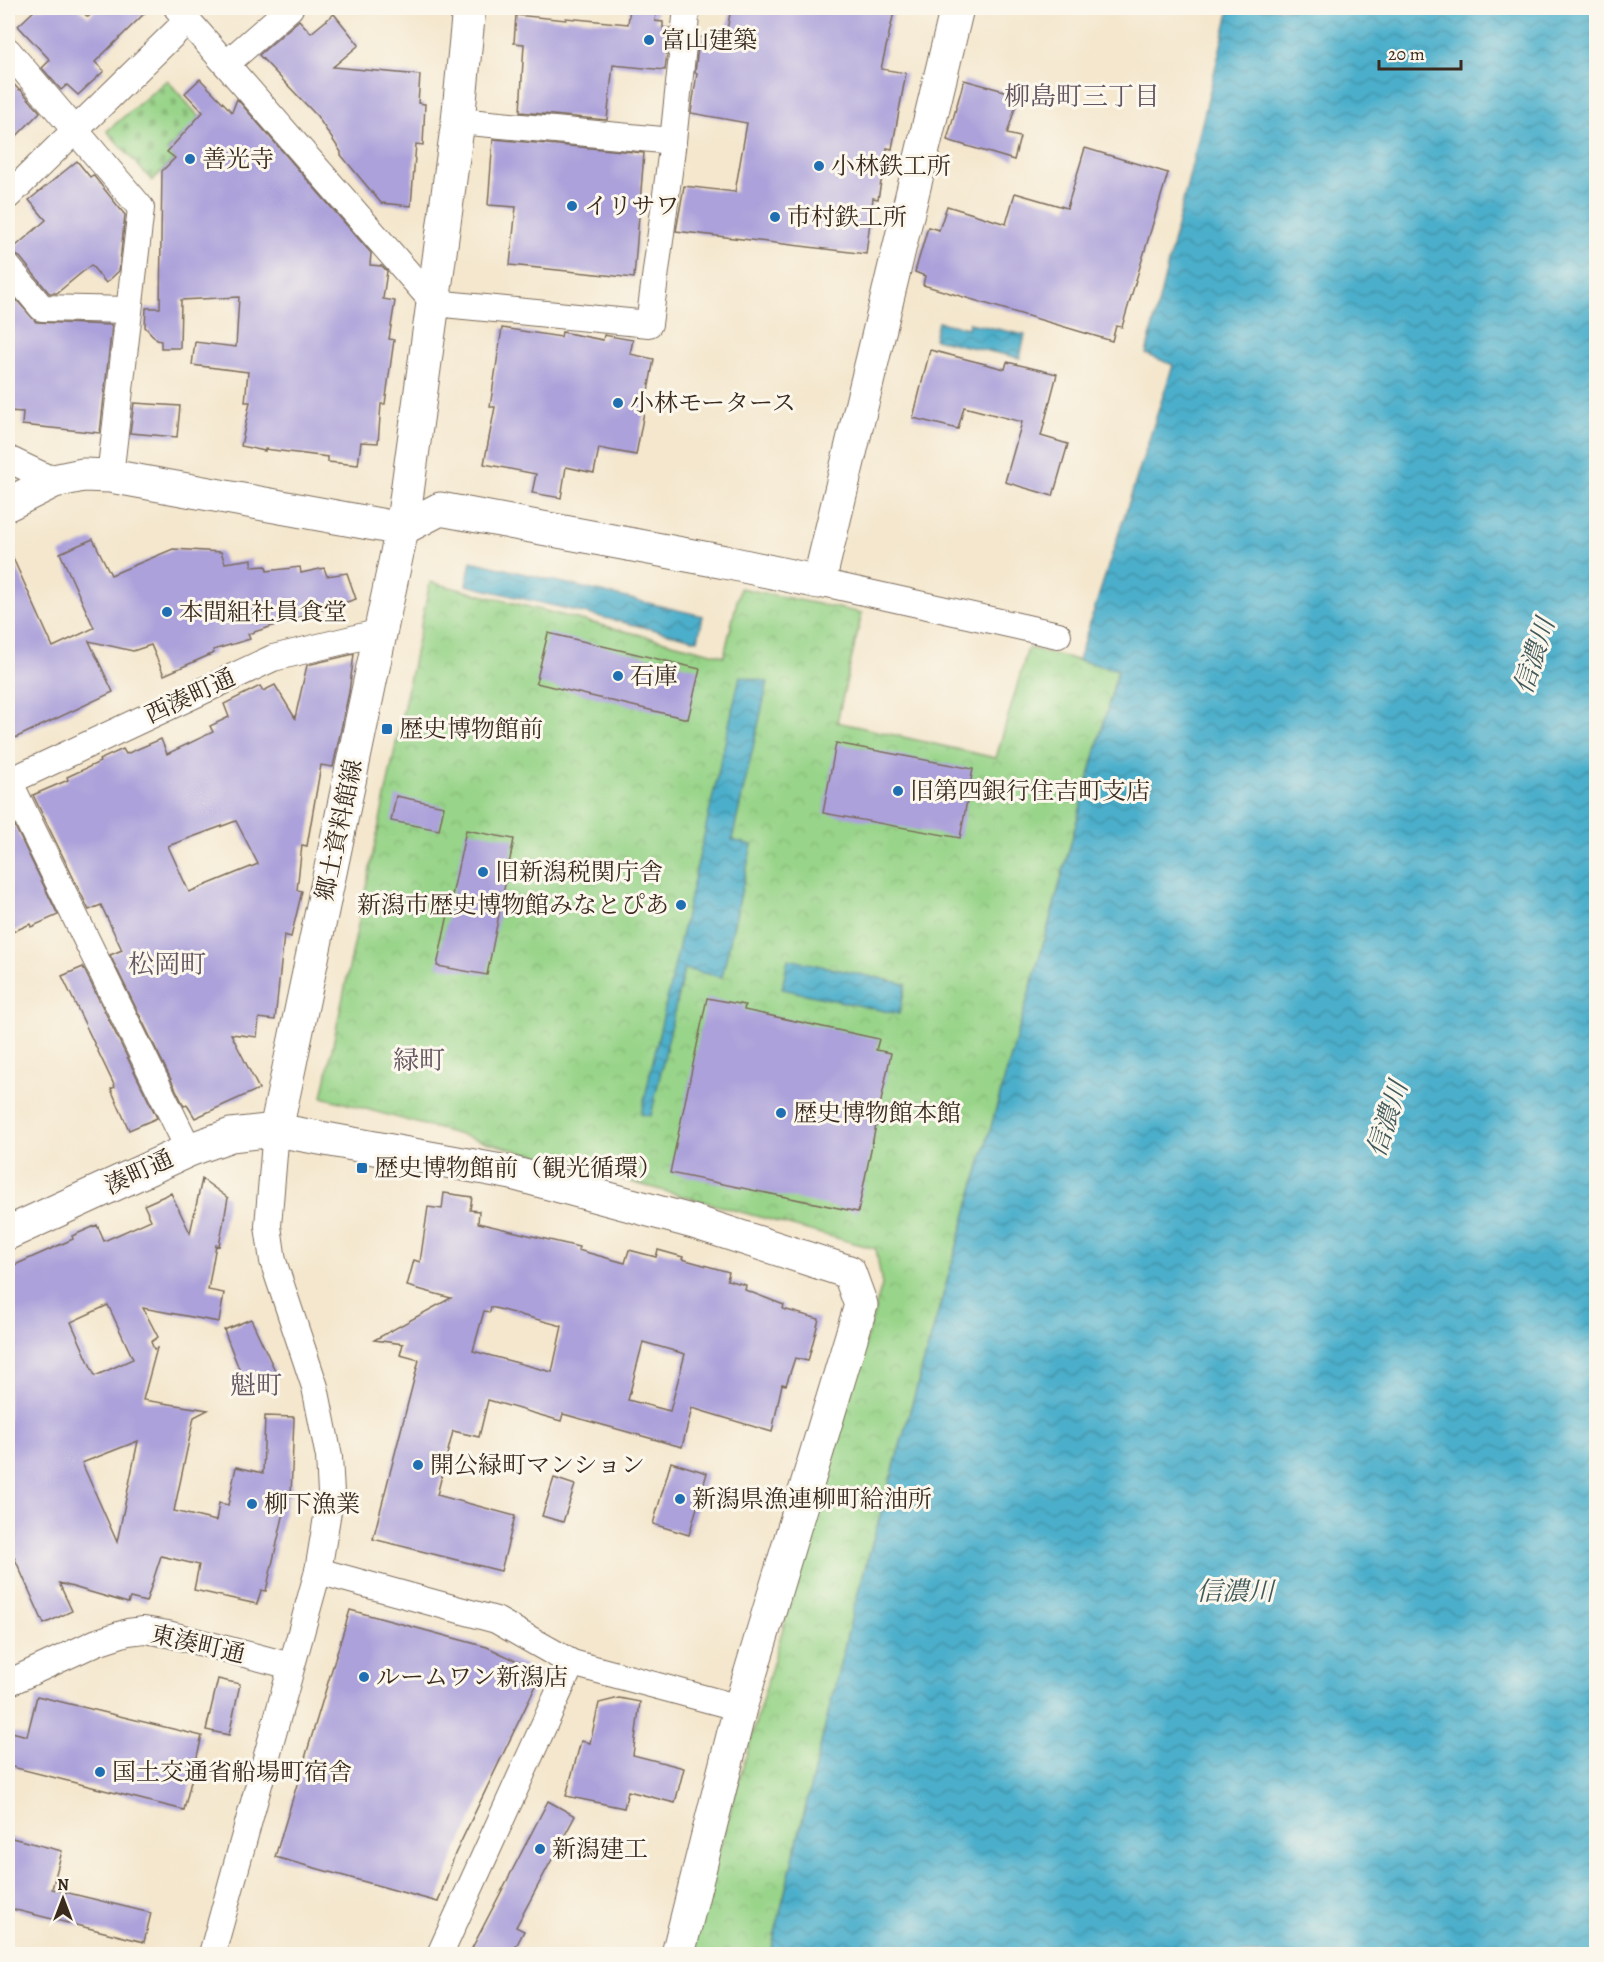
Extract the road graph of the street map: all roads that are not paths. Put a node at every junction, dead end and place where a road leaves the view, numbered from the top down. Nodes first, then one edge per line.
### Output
1 (290, 8) edge
2 (469, 8) edge
3 (687, 8) edge
4 (957, 8) edge
5 (182, 14) edge
6 (8, 51) edge
7 (226, 64) junction
8 (458, 122) junction
9 (76, 129) junction
10 (673, 141) junction
11 (8, 196) edge
12 (8, 267) edge
13 (434, 303) junction
14 (129, 310) junction
15 (8, 459) edge
16 (110, 476) junction
17 (54, 481) junction
18 (8, 504) edge
19 (402, 529) junction
20 (819, 582) junction
21 (381, 632) junction
22 (1058, 635) dead end
23 (8, 781) edge
24 (276, 1130) junction
25 (189, 1150) junction
26 (8, 1233) edge
27 (318, 1571) junction
28 (572, 1664) junction
29 (291, 1666) junction
30 (8, 1683) edge
31 (740, 1708) junction
32 (212, 1954) edge
33 (440, 1954) edge
34 (678, 1954) edge

1 - 7 street
2 - 8 street, 郷土資料館線
3 - 10 street
4 - 20 street
5 - 7 street
5 - 9 street
6 - 9 street
7 - 13 street
8 - 10 street
8 - 13 street, 郷土資料館線
9 - 11 street
9 - 14 street
10 - 13 street
12 - 14 street
13 - 19 street, 郷土資料館線
14 - 16 street
15 - 17 street
16 - 17 street
16 - 19 street
17 - 18 street
19 - 20 street
19 - 21 street, 郷土資料館線
20 - 22 street
21 - 23 street, 西湊町通
21 - 24 street, 郷土資料館線
23 - 25 street
24 - 25 street, 湊町通
24 - 27 street
24 - 31 street, 湊町通
25 - 26 street, 湊町通
27 - 28 street
27 - 29 street
28 - 31 street
28 - 33 street
29 - 30 street, 東湊町通
29 - 32 street
31 - 34 street

